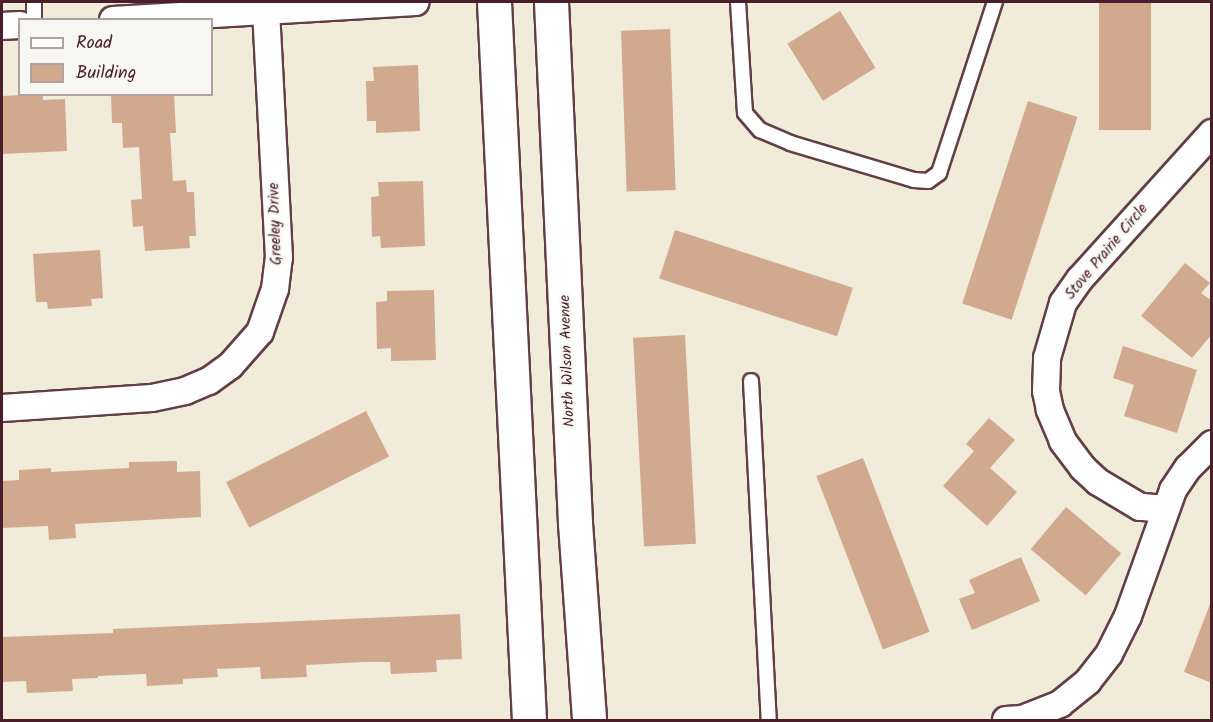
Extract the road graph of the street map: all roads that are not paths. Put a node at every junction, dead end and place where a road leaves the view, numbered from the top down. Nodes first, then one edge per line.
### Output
1 (34, 2) edge
2 (415, 2) edge
3 (494, 2) edge
4 (551, 2) edge
5 (738, 2) edge
6 (995, 2) edge
7 (266, 11) junction
8 (34, 18) edge
9 (147, 18) edge
10 (18, 25) edge
11 (2, 26) edge
12 (1212, 134) edge
13 (751, 381) dead end
14 (2, 408) edge
15 (1212, 444) edge
16 (1165, 509) junction
17 (529, 720) edge
18 (589, 720) edge
19 (770, 720) edge
20 (1006, 720) edge

1 - 8 lane
2 - 7 street
3 - 17 main road
4 - 18 main road, North Wilson Avenue
5 - 6 lane
7 - 9 street
7 - 14 street, Greeley Drive
10 - 11 street
12 - 16 street, Stove Prairie Circle
13 - 19 lane
15 - 16 street
16 - 20 street

